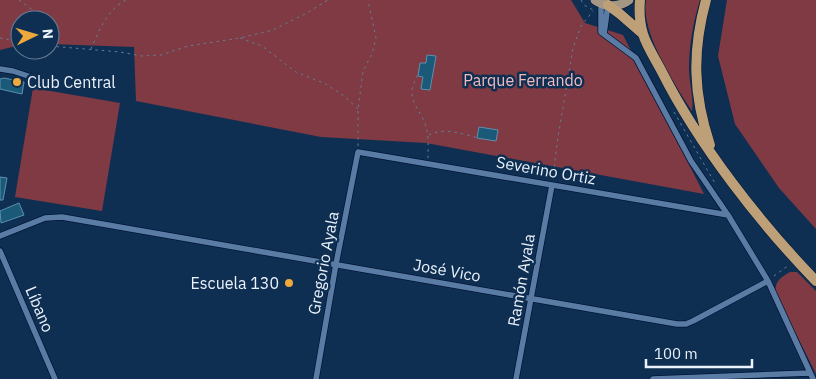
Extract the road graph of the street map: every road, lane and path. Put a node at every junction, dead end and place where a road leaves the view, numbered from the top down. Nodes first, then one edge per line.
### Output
1 (19, 0) edge
2 (126, 0) edge
3 (328, 0) edge
4 (368, 0) edge
5 (629, 0) edge
6 (640, 0) edge
7 (706, 0) edge
8 (601, 3) edge
9 (32, 10) edge
10 (594, 10) dead end
11 (643, 34) junction
12 (240, 38) junction
13 (60, 47) edge
14 (91, 49) junction
15 (419, 68) dead end
16 (0, 69) edge
17 (31, 77) dead end
18 (358, 110) junction
19 (428, 136) junction
20 (486, 140) dead end
21 (358, 152) junction
22 (714, 155) junction
23 (427, 164) junction
24 (552, 185) junction
25 (728, 215) junction
26 (0, 236) edge
27 (0, 251) edge
28 (796, 260) junction
29 (336, 264) junction
30 (768, 281) junction
31 (816, 281) edge
32 (532, 299) junction
33 (811, 376) edge
34 (55, 379) edge
35 (316, 379) edge
36 (516, 379) edge
37 (653, 379) edge

1 - 9 path
2 - 14 path
3 - 12 path
4 - 18 path
5 - 8 main road
6 - 11 highway
7 - 22 highway
8 - 11 highway
8 - 25 street
10 - 24 path
11 - 22 highway
12 - 14 path
12 - 18 path
13 - 14 path
15 - 19 path
16 - 17 street
18 - 21 path
19 - 20 path
19 - 23 path
21 - 23 street, Severino Ortiz
21 - 29 street, Gregorio Ayala
22 - 28 highway
23 - 24 street, Severino Ortiz
24 - 25 street, Severino Ortiz
24 - 32 street, Ramón Ayala
25 - 30 street
26 - 29 street, José Vico
27 - 34 street, Líbano
28 - 30 path
28 - 31 highway
29 - 32 street, José Vico
29 - 35 street, Gregorio Ayala
30 - 32 street, José Vico
30 - 33 street
32 - 36 street, Ramón Ayala
33 - 37 street

